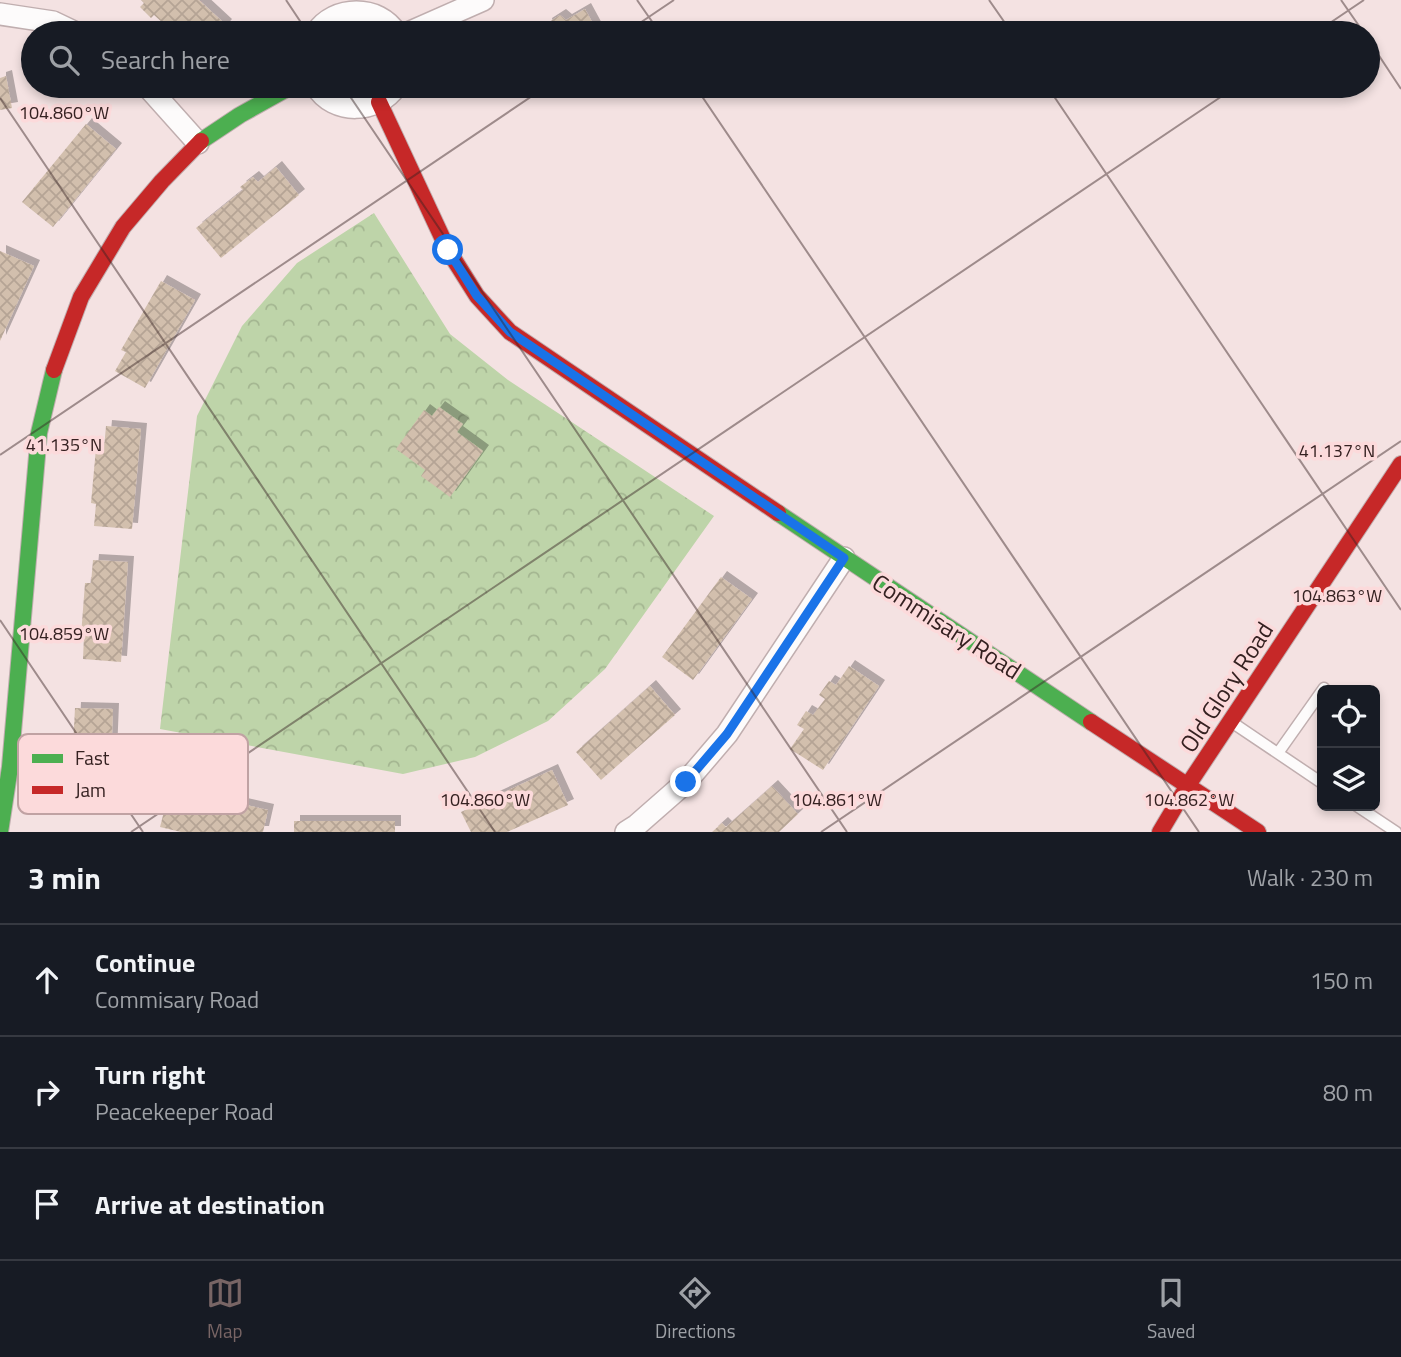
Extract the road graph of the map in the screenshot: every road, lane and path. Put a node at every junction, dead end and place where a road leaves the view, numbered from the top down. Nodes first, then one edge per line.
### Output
1 (483, 0) edge
2 (331, 8) edge
3 (0, 14) edge
4 (46, 21) edge
5 (385, 21) edge
6 (435, 21) edge
7 (159, 98) edge
8 (270, 98) edge
9 (327, 98) edge
10 (384, 98) edge
11 (379, 102) junction
12 (198, 143) junction
13 (1401, 464) edge
14 (844, 558) junction
15 (1317, 698) edge
16 (1231, 722) junction
17 (1278, 753) junction
18 (1317, 780) edge
19 (1188, 785) junction
20 (1364, 811) edge
21 (0, 832) edge
22 (626, 832) edge
23 (1160, 832) edge
24 (1258, 832) edge
25 (1396, 832) edge

1 - 6 street
2 - 5 street
3 - 4 street
7 - 12 street
8 - 12 street
9 - 11 street
10 - 11 street
11 - 14 street, Commisary Road
12 - 21 street
13 - 16 street, Old Glory Road
14 - 19 street, Commisary Road
14 - 22 street
15 - 17 lane
16 - 17 lane
16 - 19 street, Old Glory Road
17 - 18 lane
19 - 23 street, Old Glory Road
19 - 24 street, Commisary Road
20 - 25 lane

